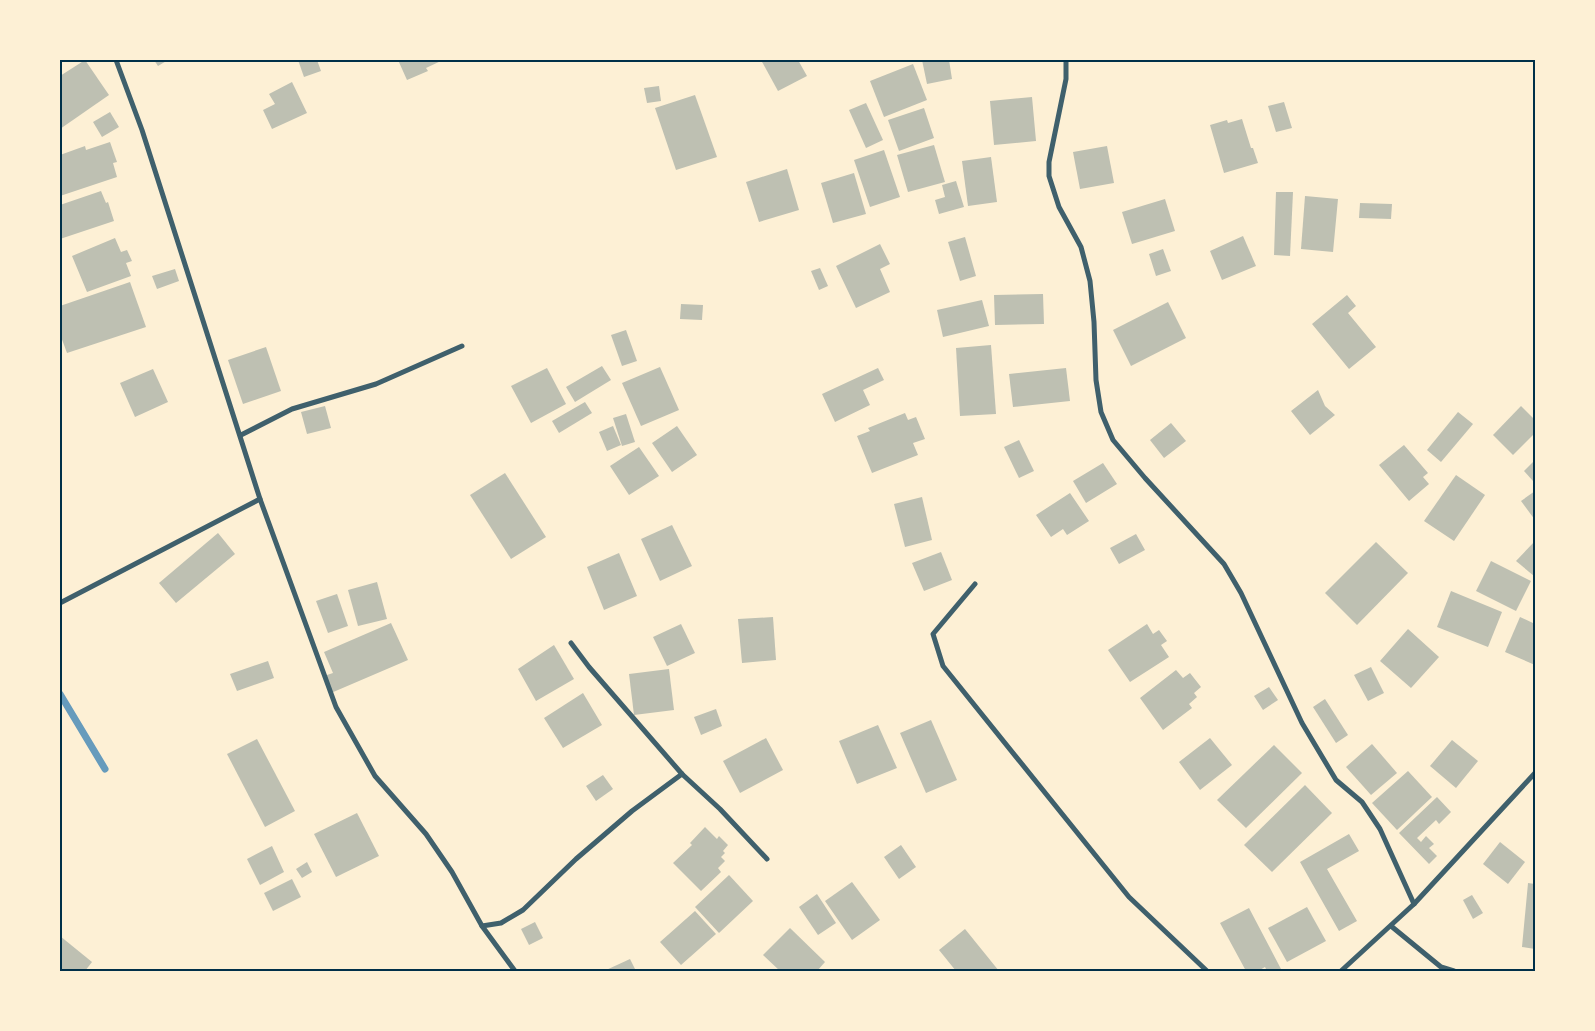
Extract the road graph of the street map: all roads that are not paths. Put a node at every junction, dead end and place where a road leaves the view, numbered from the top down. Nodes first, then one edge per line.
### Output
1 (116, 60) edge
2 (1066, 60) edge
3 (462, 346) dead end
4 (241, 435) junction
5 (260, 499) junction
6 (974, 584) dead end
7 (60, 602) edge
8 (571, 643) dead end
9 (1535, 773) edge
10 (682, 774) junction
11 (766, 859) dead end
12 (1414, 904) junction
13 (482, 926) junction
14 (1391, 926) junction
15 (515, 971) edge
16 (1207, 971) edge
17 (1341, 971) edge
18 (1454, 971) edge

1 - 4 street
2 - 12 street
3 - 4 street
4 - 5 street
5 - 7 street
5 - 13 street
6 - 16 street
8 - 10 street
9 - 12 street
10 - 11 street
10 - 13 street
12 - 14 street
13 - 15 street
14 - 17 street
14 - 18 street

